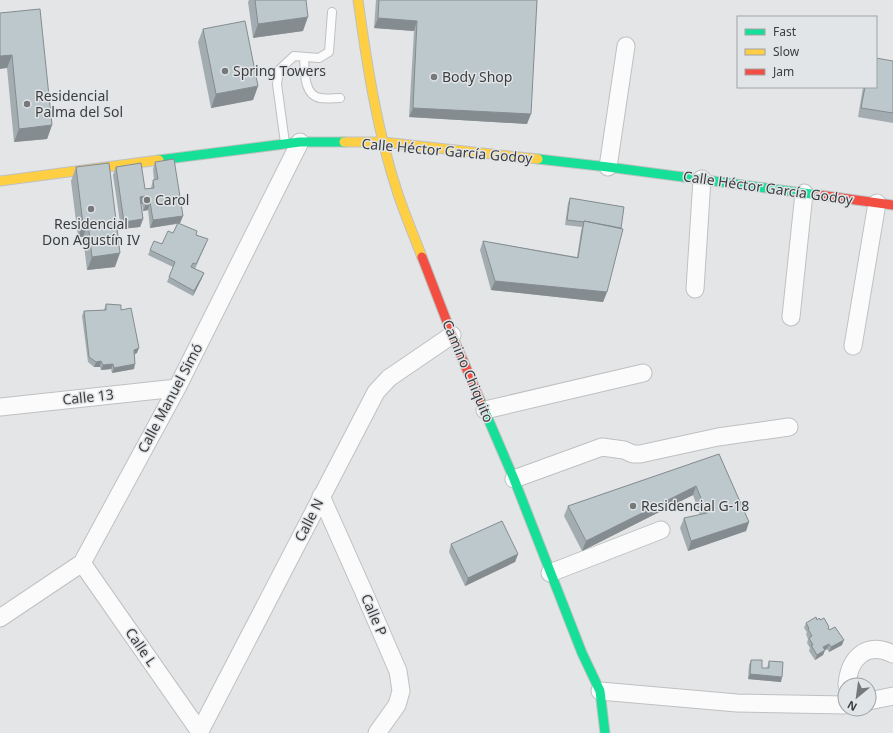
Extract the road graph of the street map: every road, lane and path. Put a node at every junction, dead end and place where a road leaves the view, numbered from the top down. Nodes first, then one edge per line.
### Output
1 (358, 0) edge
2 (332, 12) dead end
3 (626, 46) dead end
4 (304, 56) junction
5 (340, 98) dead end
6 (383, 142) junction
7 (293, 143) junction
8 (608, 167) junction
9 (702, 179) junction
10 (0, 181) edge
11 (804, 193) junction
12 (885, 204) edge
13 (695, 289) dead end
14 (791, 317) dead end
15 (452, 335) junction
16 (853, 346) dead end
17 (643, 373) dead end
18 (177, 388) junction
19 (0, 407) edge
20 (485, 410) junction
21 (789, 427) dead end
22 (514, 480) junction
23 (321, 496) junction
24 (660, 530) dead end
25 (82, 563) junction
26 (550, 573) junction
27 (0, 618) edge
28 (893, 654) edge
29 (848, 677) edge
30 (600, 691) junction
31 (893, 696) edge
32 (877, 699) edge
33 (837, 705) edge
34 (199, 732) edge
35 (377, 733) edge
36 (605, 733) edge

1 - 6 street, Camino Chiquito
2 - 4 lane
3 - 8 street
4 - 5 lane
4 - 7 lane
6 - 7 street, Calle Héctor García Godoy
6 - 8 street, Calle Héctor García Godoy
6 - 15 street, Camino Chiquito
7 - 10 street, Calle Héctor García Godoy
7 - 18 street, Calle Manuel Simó
8 - 9 street, Calle Héctor García Godoy
9 - 11 street, Calle Héctor García Godoy
9 - 13 street
11 - 12 street, Calle Héctor García Godoy
11 - 14 street
12 - 16 street
15 - 20 street, Camino Chiquito
15 - 23 street, Calle N
17 - 20 street
18 - 19 street, Calle 13
18 - 25 street, Calle Manuel Simó
20 - 22 street, Camino Chiquito
21 - 22 street
22 - 26 street, Camino Chiquito
23 - 34 street, Calle N
23 - 35 street, Calle P
24 - 26 street
25 - 27 street, Calle Manuel Simó
25 - 34 street, Calle L
26 - 30 street, Camino Chiquito
28 - 29 street
30 - 33 street
30 - 36 street, Camino Chiquito
31 - 32 street

